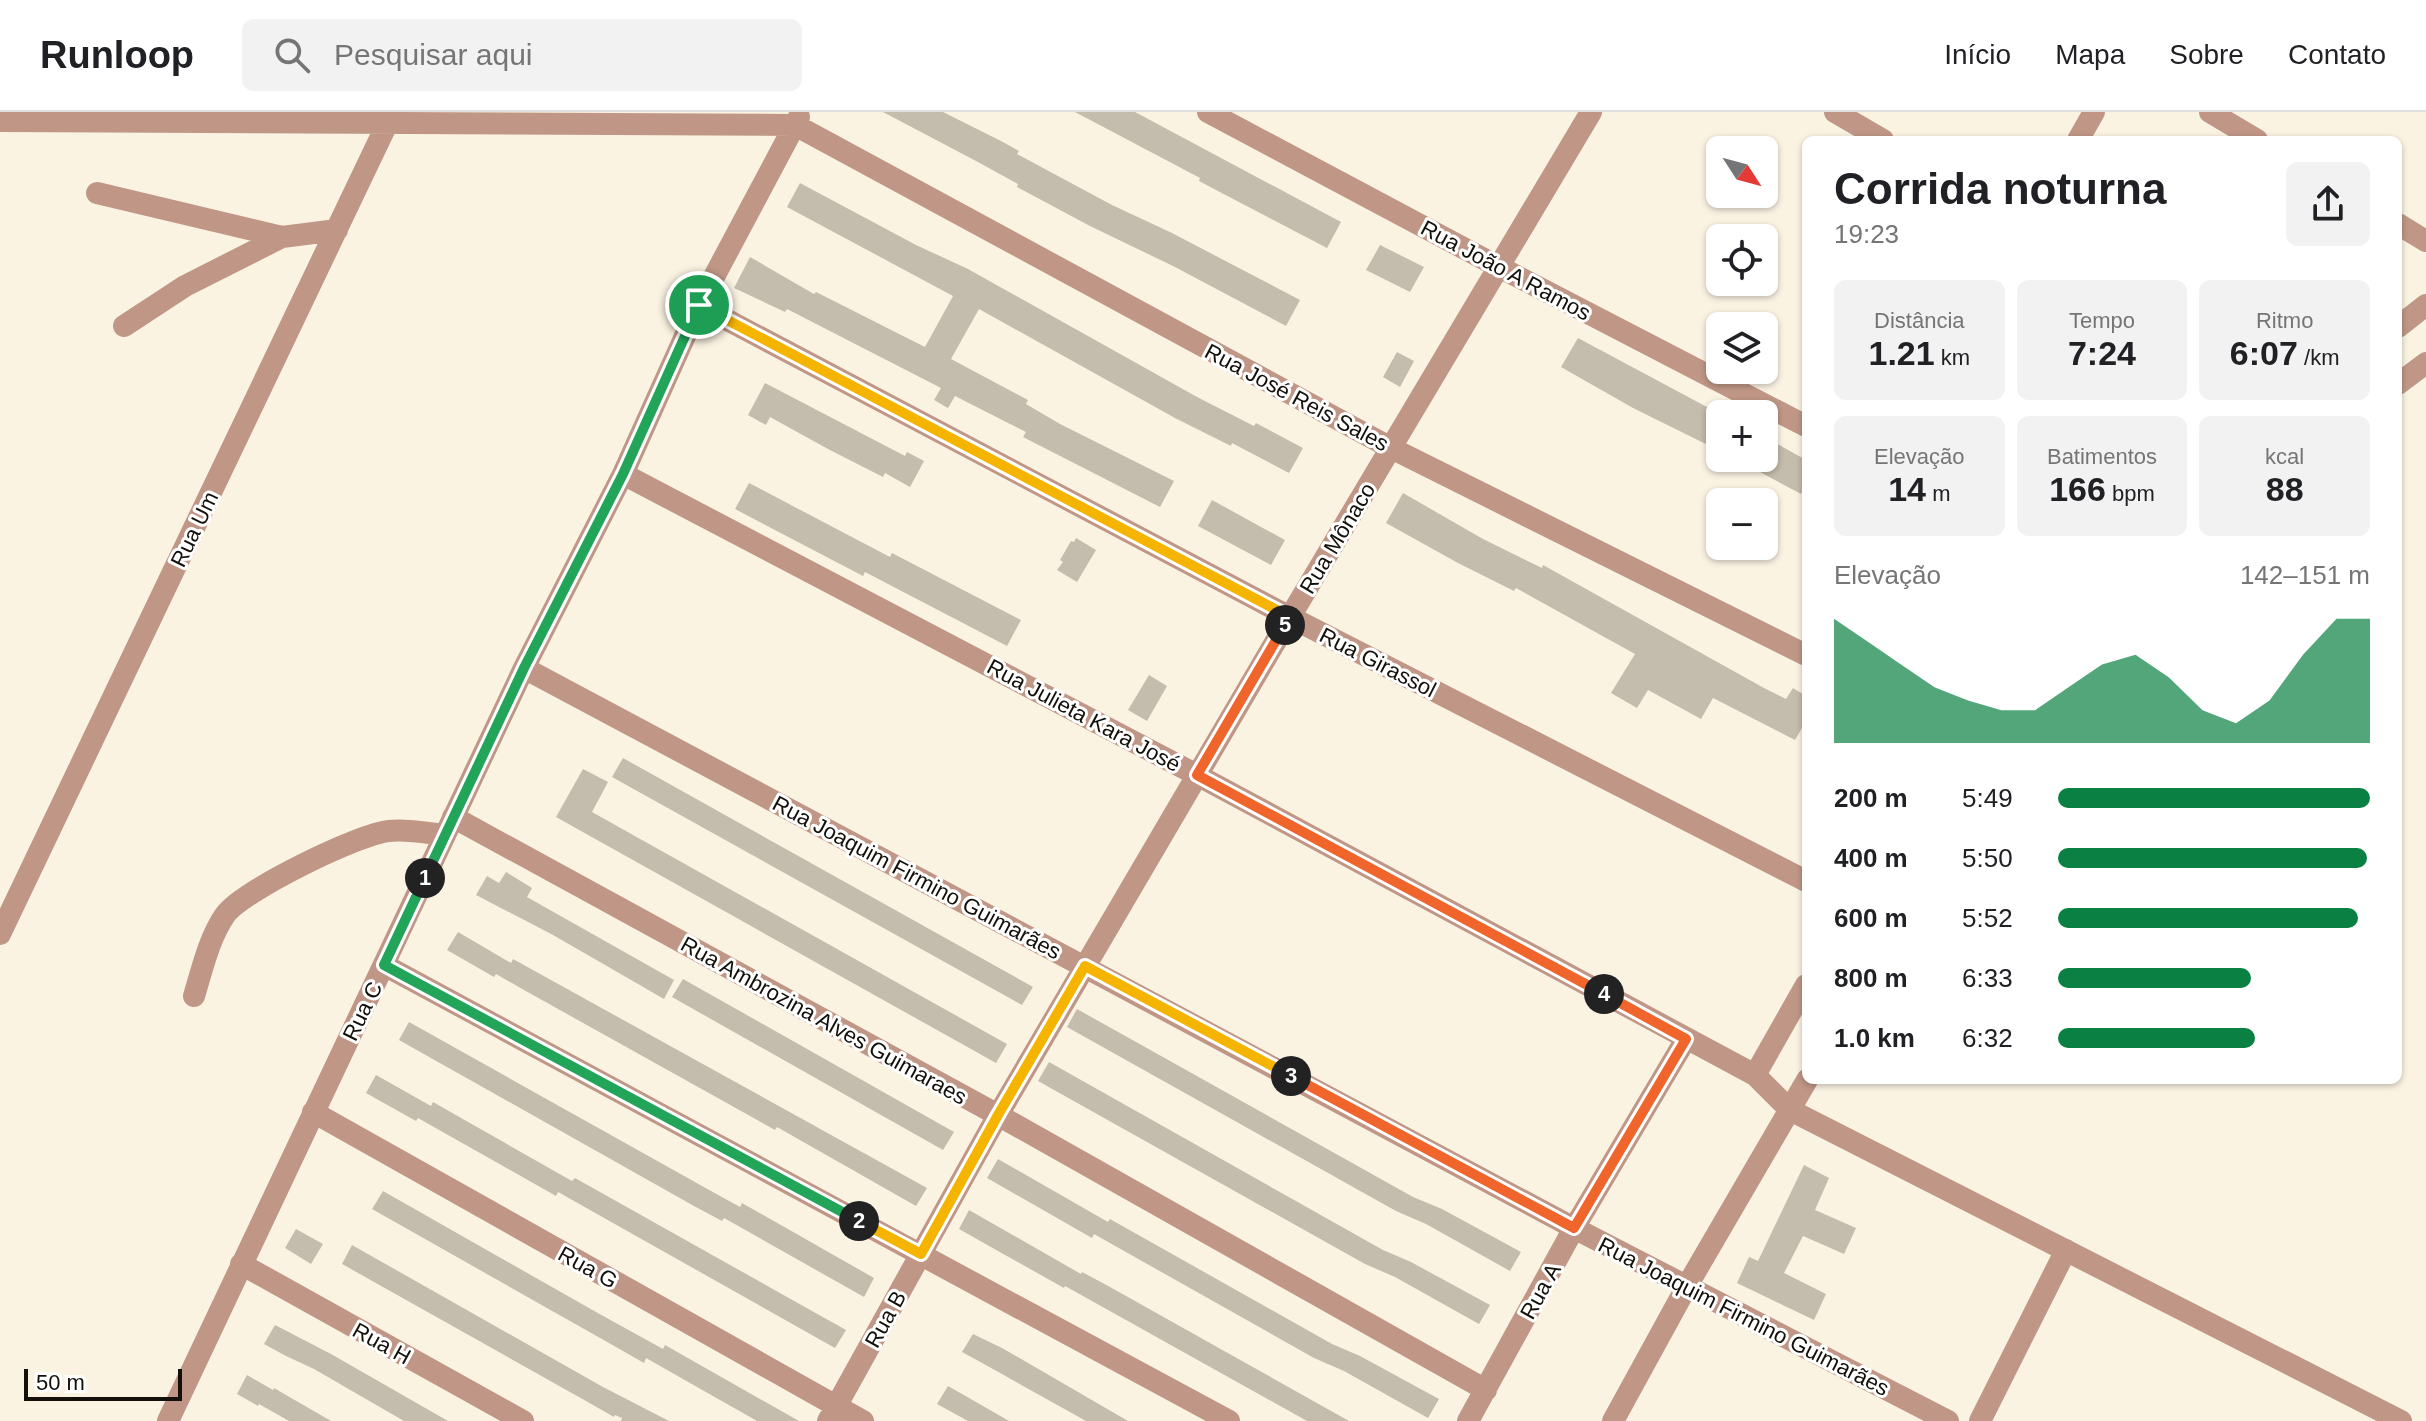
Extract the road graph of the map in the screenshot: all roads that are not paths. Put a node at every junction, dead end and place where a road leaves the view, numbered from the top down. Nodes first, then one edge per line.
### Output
1 (1208, 112) edge
2 (1591, 112) edge
3 (1835, 112) edge
4 (2094, 112) edge
5 (2210, 112) edge
6 (798, 119) edge
7 (0, 121) edge
8 (387, 124) junction
9 (1876, 136) edge
10 (2080, 136) edge
11 (2250, 136) edge
12 (97, 193) dead end
13 (2402, 226) edge
14 (337, 230) junction
15 (282, 237) junction
16 (2426, 241) edge
17 (1499, 267) junction
18 (699, 305) junction
19 (2426, 305) edge
20 (2402, 324) edge
21 (124, 326) dead end
22 (2426, 363) edge
23 (2402, 381) edge
24 (1802, 424) edge
25 (1391, 448) junction
26 (623, 474) junction
27 (1290, 617) junction
28 (1802, 653) edge
29 (524, 668) junction
30 (1197, 775) junction
31 (449, 826) junction
32 (1802, 879) edge
33 (0, 934) edge
34 (384, 965) junction
35 (1085, 966) junction
36 (1802, 992) edge
37 (194, 996) dead end
38 (1686, 1039) junction
39 (1755, 1075) junction
40 (1805, 1084) edge
41 (1790, 1110) junction
42 (313, 1112) junction
43 (998, 1115) junction
44 (1574, 1228) junction
45 (2066, 1250) junction
46 (921, 1254) junction
47 (241, 1264) junction
48 (1687, 1286) junction
49 (1486, 1390) junction
50 (832, 1414) edge
51 (176, 1418) edge
52 (523, 1421) edge
53 (863, 1421) edge
54 (1229, 1421) edge
55 (1468, 1421) edge
56 (1613, 1421) edge
57 (1948, 1421) edge
58 (1980, 1421) edge
59 (2401, 1421) edge

1 - 17 street, Rua João A Ramos
2 - 17 street, Rua Mônaco
3 - 9 street
4 - 10 street
5 - 11 street
6 - 8 street
6 - 18 street, Rua C
6 - 25 street, Rua José Reis Sales
7 - 8 street
8 - 14 street, Rua Um
12 - 15 street
13 - 16 street
14 - 15 street
14 - 33 street, Rua Um
15 - 21 street
17 - 24 street, Rua João A Ramos
17 - 25 street, Rua Mônaco
18 - 26 street, Rua C
18 - 27 street, Rua Girassol
19 - 20 street
22 - 23 street
25 - 27 street, Rua Mônaco
25 - 28 street, Rua José Reis Sales
26 - 29 street, Rua C
26 - 30 street, Rua Julieta Kara José
27 - 30 street, Rua Mônaco
27 - 32 street, Rua Girassol
29 - 31 street, Rua C
29 - 35 street, Rua Joaquim Firmino Guimarães
30 - 35 street, Rua Mônaco
30 - 38 street, Rua Julieta Kara José
31 - 34 street, Rua C
31 - 37 street
31 - 43 street, Rua Ambrozina Alves Guimaraes
34 - 42 street, Rua C
34 - 46 street
35 - 43 street, Rua B
35 - 44 street, Rua Joaquim Firmino Guimarães
36 - 39 street
38 - 39 street, Rua Julieta Kara José
38 - 44 street, Rua A
39 - 41 street, Rua Julieta Kara José
40 - 41 street
41 - 45 street, Rua Julieta Kara José
41 - 48 street
42 - 47 street, Rua C
42 - 50 street, Rua G
43 - 46 street, Rua B
43 - 49 street, Rua Ambrozina Alves Guimaraes
44 - 48 street, Rua Joaquim Firmino Guimarães
44 - 49 street, Rua A
45 - 58 street
45 - 59 street, Rua Julieta Kara José
46 - 50 street, Rua B
46 - 54 street
47 - 51 street, Rua C
47 - 52 street, Rua H
48 - 56 street
48 - 57 street, Rua Joaquim Firmino Guimarães
49 - 55 street, Rua A
50 - 53 street, Rua G

